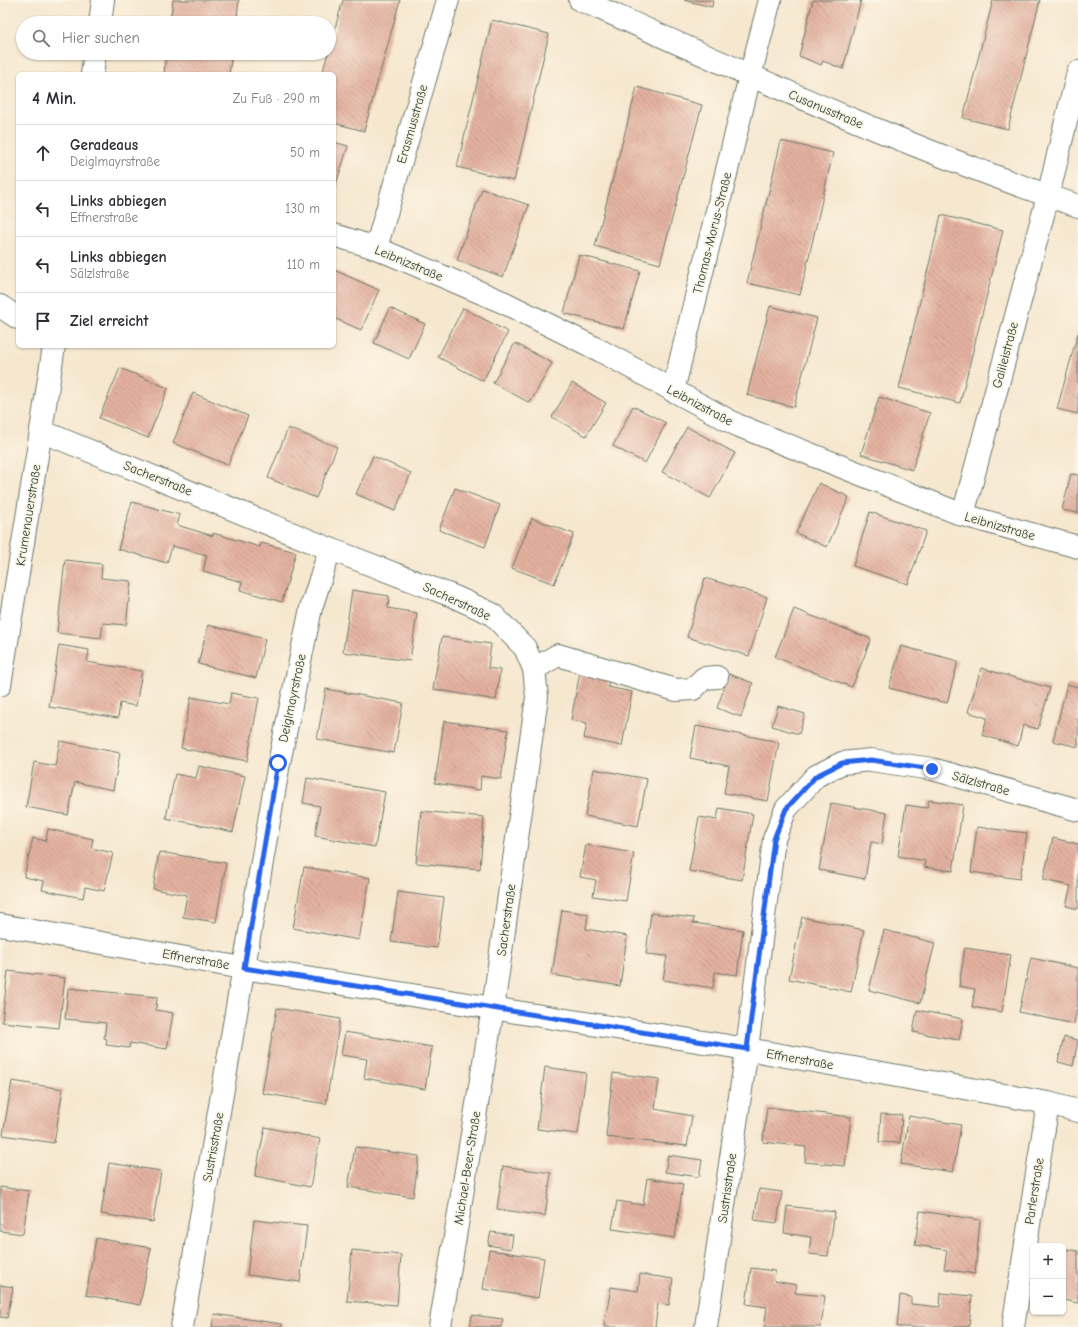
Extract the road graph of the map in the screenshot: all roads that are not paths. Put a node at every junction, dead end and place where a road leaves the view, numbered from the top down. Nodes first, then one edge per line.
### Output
1 (104, 0) edge
2 (448, 0) edge
3 (580, 0) edge
4 (770, 0) edge
5 (101, 16) edge
6 (94, 60) edge
7 (92, 72) edge
8 (1078, 72) edge
9 (750, 76) junction
10 (1048, 196) junction
11 (1078, 206) edge
12 (336, 236) edge
13 (376, 248) junction
14 (0, 306) edge
15 (16, 317) edge
16 (54, 348) edge
17 (673, 390) junction
18 (41, 431) junction
19 (963, 515) junction
20 (1078, 547) edge
21 (330, 549) junction
22 (3, 650) edge
23 (534, 669) junction
24 (717, 677) dead end
25 (0, 685) edge
26 (1078, 810) edge
27 (0, 925) edge
28 (244, 968) junction
29 (493, 1008) junction
30 (747, 1049) junction
31 (1048, 1103) junction
32 (1078, 1111) edge
33 (182, 1327) edge
34 (440, 1327) edge
35 (706, 1327) edge
36 (1012, 1327) edge

1 - 5 street
2 - 13 street, Erasmusstraße
3 - 9 street, Cusanusstraße
4 - 9 street, Thomas-Morus-Straße
6 - 7 street
8 - 10 street, Galileistraße
9 - 10 street, Cusanusstraße
9 - 17 street, Thomas-Morus-Straße
10 - 11 street, Cusanusstraße
10 - 19 street, Galileistraße
12 - 13 street, Leibnizstraße
13 - 17 street, Leibnizstraße
14 - 15 street
16 - 18 street, Krumenauerstraße
17 - 19 street, Leibnizstraße
18 - 21 street, Sacherstraße
18 - 22 street, Krumenauerstraße
19 - 20 street, Leibnizstraße
21 - 23 street, Sacherstraße
21 - 28 street, Deiglmayrstraße
22 - 25 street, Krumenauerstraße
23 - 24 street
23 - 29 street, Sacherstraße
26 - 30 street, Sälzlstraße
27 - 28 street, Effnerstraße
28 - 29 street, Effnerstraße
28 - 33 street, Sustrisstraße
29 - 30 street, Effnerstraße
29 - 34 street, Michael-Beer-Straße
30 - 31 street, Effnerstraße
30 - 35 street, Sustrisstraße
31 - 32 street, Effnerstraße
31 - 36 street, Parlerstraße

